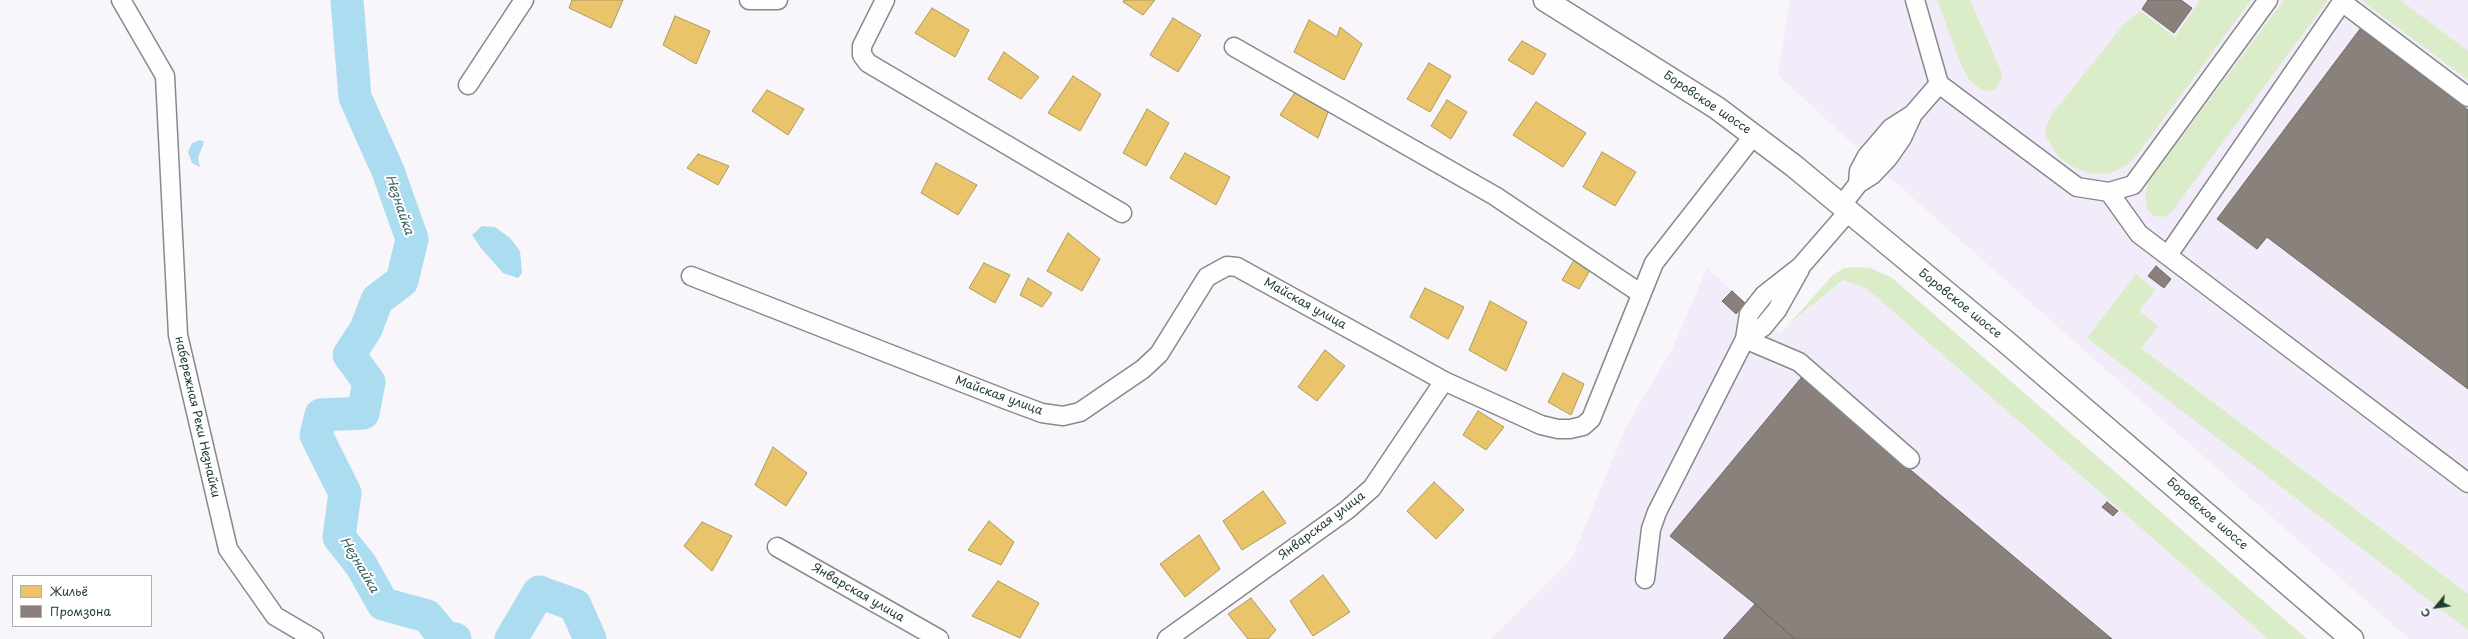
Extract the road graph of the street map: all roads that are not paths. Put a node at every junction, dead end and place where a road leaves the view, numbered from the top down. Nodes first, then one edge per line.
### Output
1 (121, 0) edge
2 (524, 0) edge
3 (750, 0) edge
4 (778, 0) edge
5 (885, 0) edge
6 (1545, 0) edge
7 (1915, 0) edge
8 (2268, 0) edge
9 (1234, 47) dead end
10 (1939, 84) junction
11 (468, 85) dead end
12 (2468, 97) edge
13 (1754, 135) junction
14 (2109, 192) junction
15 (1844, 209) junction
16 (1122, 213) dead end
17 (2168, 255) junction
18 (691, 276) dead end
19 (1640, 293) junction
20 (1745, 339) junction
21 (1444, 381) junction
22 (1910, 459) dead end
23 (2468, 483) edge
24 (777, 547) dead end
25 (1645, 579) dead end
26 (314, 639) edge
27 (939, 639) edge
28 (1167, 639) edge
29 (2352, 639) edge

1 - 26 street, набережная Реки Незнайки
2 - 11 street
3 - 4 street
5 - 16 street
6 - 13 main road, Боровское шоссе
7 - 10 street
8 - 14 street
9 - 19 street
10 - 14 street
10 - 15 street
12 - 17 street
13 - 15 main road, Боровское шоссе
13 - 19 street
14 - 17 street
15 - 20 street
15 - 29 main road, Боровское шоссе
17 - 23 street
18 - 21 street, Майская улица
19 - 21 street, Майская улица
20 - 22 street
20 - 25 street
21 - 28 street, Январская улица
24 - 27 street, Январская улица

